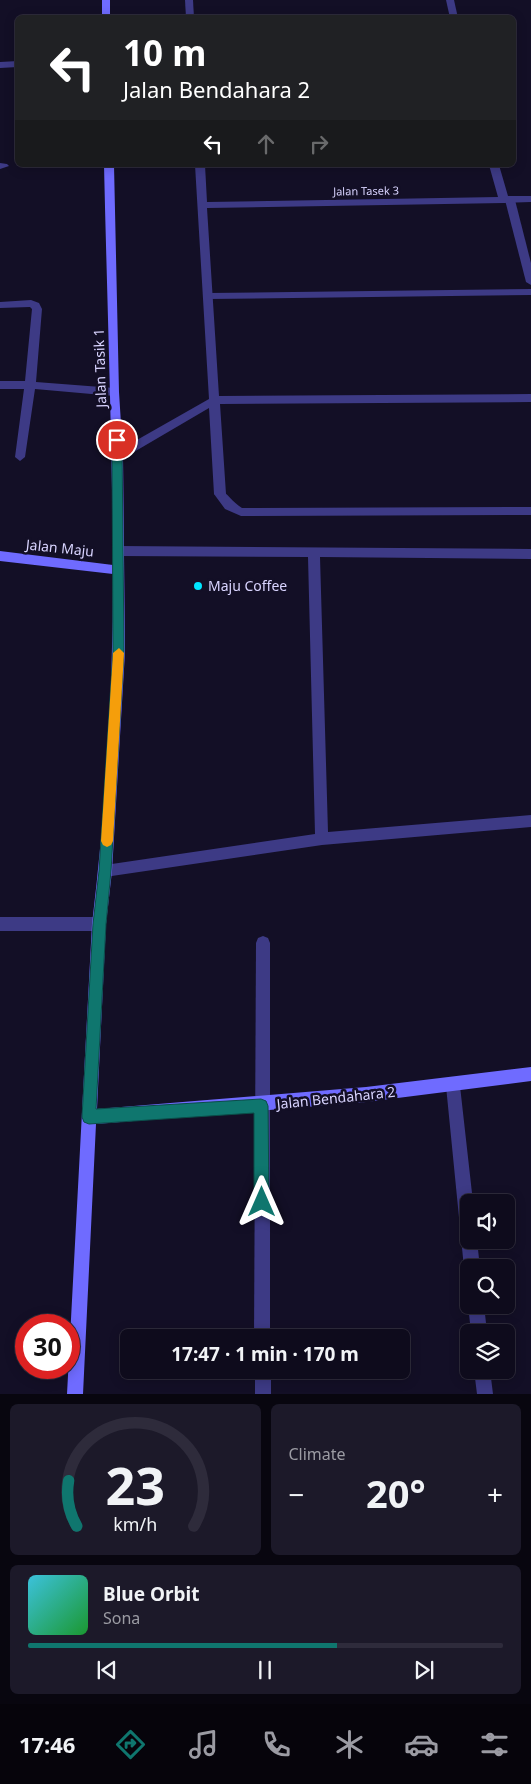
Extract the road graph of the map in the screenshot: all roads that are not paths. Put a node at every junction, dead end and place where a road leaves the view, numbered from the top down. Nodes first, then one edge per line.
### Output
1 (106, 0) edge
2 (189, 0) edge
3 (450, 0) edge
4 (106, 15) edge
5 (190, 15) edge
6 (453, 15) edge
7 (15, 64) edge
8 (0, 65) edge
9 (110, 167) edge
10 (200, 167) edge
11 (495, 167) edge
12 (531, 199) edge
13 (507, 200) junction
14 (202, 206) junction
15 (531, 282) edge
16 (531, 292) edge
17 (208, 296) junction
18 (0, 305) edge
19 (0, 385) edge
20 (30, 385) junction
21 (114, 392) junction
22 (531, 398) edge
23 (214, 400) junction
24 (118, 456) junction
25 (20, 458) dead end
26 (531, 511) edge
27 (118, 550) junction
28 (314, 552) junction
29 (531, 554) edge
30 (0, 556) edge
31 (117, 570) junction
32 (531, 821) edge
33 (322, 839) junction
34 (105, 871) junction
35 (0, 924) edge
36 (99, 924) junction
37 (262, 943) dead end
38 (531, 1074) edge
39 (453, 1086) junction
40 (261, 1106) junction
41 (89, 1117) junction
42 (464, 1194) edge
43 (262, 1329) edge
44 (263, 1379) edge
45 (483, 1379) edge
46 (75, 1394) edge
47 (263, 1394) edge
48 (485, 1394) edge

1 - 4 street
2 - 5 street
3 - 6 street
7 - 8 street
9 - 21 street, Jalan Tasik 1
10 - 14 street
11 - 13 street
12 - 13 street, Jalan Tasek 3
13 - 14 street, Jalan Tasek 3
13 - 15 street
14 - 17 street
16 - 17 street
17 - 23 street
18 - 20 street
19 - 20 street
20 - 21 street
20 - 25 street
21 - 24 street, Jalan Tasik 1
22 - 23 street
23 - 24 street
23 - 26 street
24 - 27 street, Jalan Tasik 1
27 - 28 street
27 - 31 street, Jalan Tasik 1
28 - 29 street
28 - 33 street
30 - 31 street, Jalan Maju
31 - 34 street
32 - 33 street
33 - 34 street
34 - 36 street
35 - 36 street
36 - 41 street
37 - 40 street
38 - 39 street, Jalan Bendahara 2
39 - 40 street, Jalan Bendahara 2
39 - 42 street
40 - 41 street, Jalan Bendahara 2
40 - 43 street
41 - 46 street
44 - 47 street
45 - 48 street

